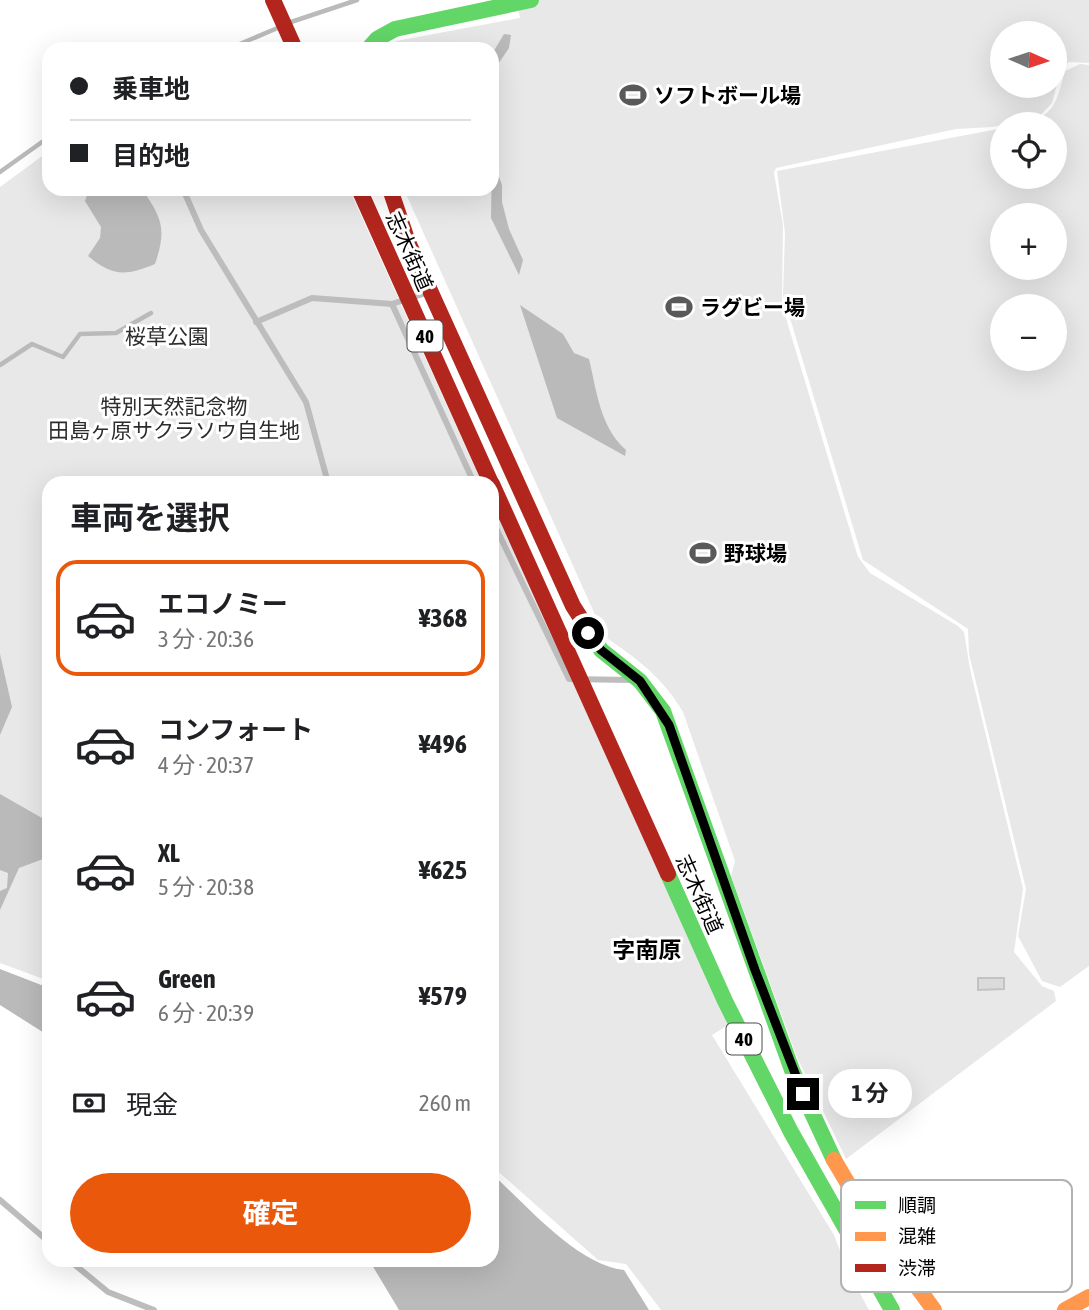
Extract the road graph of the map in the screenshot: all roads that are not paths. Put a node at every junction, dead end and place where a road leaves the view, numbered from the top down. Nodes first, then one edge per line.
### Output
1 (273, 0) edge
2 (531, 0) edge
3 (292, 42) edge
4 (374, 42) edge
5 (186, 196) edge
6 (362, 196) edge
7 (392, 196) edge
8 (430, 291) junction
9 (392, 304) junction
10 (256, 322) junction
11 (326, 476) edge
12 (471, 476) edge
13 (487, 476) edge
14 (499, 502) edge
15 (499, 534) edge
16 (640, 681) junction
17 (848, 1180) edge
18 (0, 1200) edge
19 (841, 1220) edge
20 (42, 1236) edge
21 (78, 1267) edge
22 (882, 1292) edge
23 (921, 1292) edge
24 (1089, 1297) edge
25 (154, 1310) edge
26 (892, 1310) edge
27 (934, 1310) edge
28 (1065, 1310) edge

1 - 3 street
2 - 4 street
5 - 10 lane
6 - 13 street, 志木街道 / 40
7 - 8 street
8 - 9 lane
8 - 16 street
9 - 10 lane
9 - 12 lane
10 - 11 lane
14 - 19 street, 志木街道 / 40
15 - 16 lane
16 - 17 street
18 - 20 lane
21 - 25 lane
22 - 26 street, 志木街道 / 40
23 - 27 street
24 - 28 street

